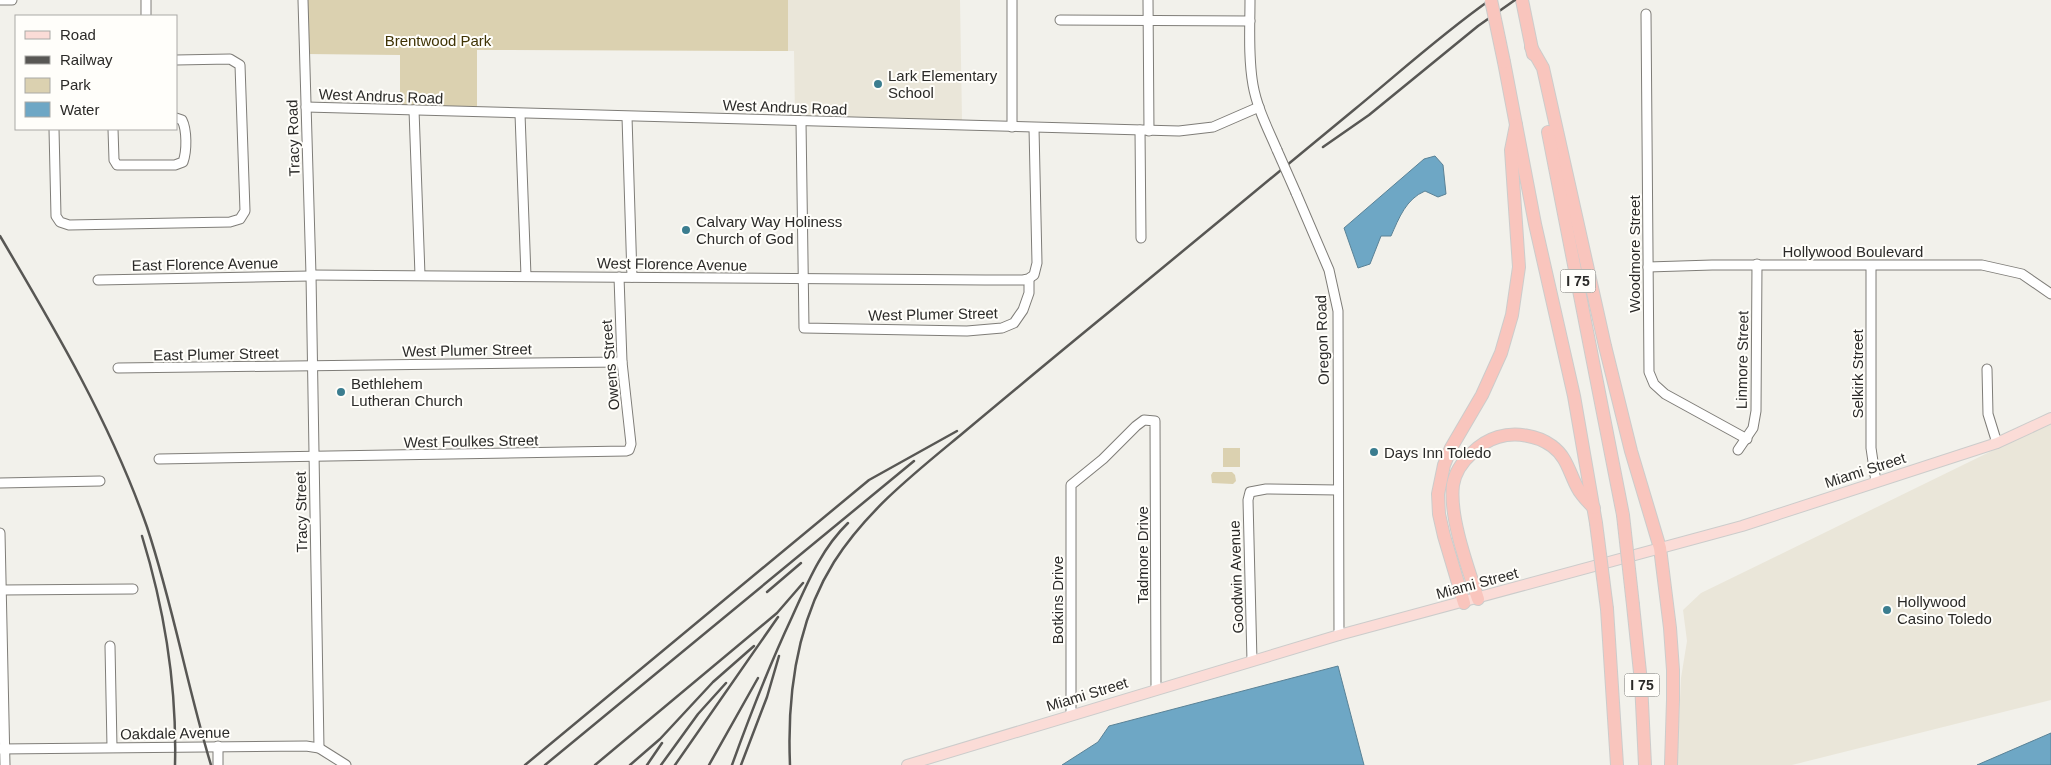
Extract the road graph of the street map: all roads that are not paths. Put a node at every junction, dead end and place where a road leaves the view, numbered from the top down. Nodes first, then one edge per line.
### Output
1 (0, 0) edge
2 (12, 0) edge
3 (146, 0) edge
4 (304, 0) edge
5 (1012, 0) edge
6 (1148, 0) edge
7 (1250, 0) edge
8 (1491, 0) edge
9 (1522, 0) edge
10 (1646, 14) dead end
11 (146, 15) edge
12 (1060, 20) dead end
13 (1148, 20) junction
14 (1250, 21) junction
15 (1531, 47) junction
16 (178, 60) edge
17 (1259, 106) junction
18 (306, 107) junction
19 (414, 110) junction
20 (520, 114) junction
21 (627, 117) junction
22 (178, 119) edge
23 (801, 122) junction
24 (1516, 125) junction
25 (1012, 127) junction
26 (1034, 128) junction
27 (54, 130) edge
28 (114, 130) edge
29 (1145, 130) junction
30 (1141, 238) dead end
31 (1757, 264) junction
32 (1871, 266) junction
33 (1648, 267) junction
34 (420, 275) junction
35 (311, 276) junction
36 (526, 276) junction
37 (619, 277) junction
38 (632, 277) junction
39 (1030, 278) junction
40 (803, 279) junction
41 (98, 280) dead end
42 (2051, 294) edge
43 (622, 362) junction
44 (313, 367) junction
45 (118, 368) dead end
46 (1987, 369) dead end
47 (2051, 418) edge
48 (1155, 421) joint
49 (1747, 439) junction
50 (1997, 443) junction
51 (629, 450) joint
52 (1738, 450) dead end
53 (314, 457) junction
54 (159, 459) dead end
55 (100, 481) dead end
56 (1876, 482) junction
57 (0, 483) edge
58 (1338, 490) junction
59 (1594, 508) junction
60 (0, 533) edge
61 (1660, 548) junction
62 (133, 589) dead end
63 (2, 590) junction
64 (1478, 599) junction
65 (1464, 603) junction
66 (1339, 635) junction
67 (110, 646) dead end
68 (1252, 661) junction
69 (1156, 689) junction
70 (1071, 715) junction
71 (218, 746) junction
72 (112, 747) junction
73 (318, 748) junction
74 (2, 749) edge
75 (5, 765) edge
76 (218, 765) edge
77 (346, 765) edge
78 (907, 765) edge
79 (1617, 765) edge
80 (1645, 765) edge
81 (1671, 765) edge

1 - 2 street
3 - 11 street
4 - 18 street, Tracy Road
5 - 25 street
6 - 13 street
7 - 14 street, Oregon Road
8 - 24 highway, I 75, bridge
9 - 15 highway, I 75 / I 75
10 - 33 street, Woodmore Street
12 - 13 street
13 - 14 street
13 - 29 street
14 - 17 street, Oregon Road
15 - 61 highway
15 - 80 highway, I 75 / I 75, bridge
16 - 27 street
17 - 29 street, West Andrus Road
17 - 58 street, Oregon Road, bridge
18 - 19 street, West Andrus Road
18 - 35 street, Tracy Road
19 - 20 street, West Andrus Road
19 - 34 street
20 - 21 street, West Andrus Road
20 - 36 street
21 - 23 street, West Andrus Road
21 - 38 street
22 - 28 street
23 - 25 street, West Andrus Road
23 - 40 street
24 - 59 highway, I 75
24 - 65 highway
25 - 26 street, West Andrus Road
26 - 29 street, West Andrus Road
26 - 39 street, West Plumer Street
29 - 30 street
31 - 32 street, Hollywood Boulevard
31 - 33 street, Hollywood Boulevard
31 - 49 street, Linmore Street
32 - 42 street, Hollywood Boulevard
32 - 56 street, Selkirk Street
33 - 49 street, Woodmore Street
34 - 35 street, West Florence Avenue
34 - 36 street, West Florence Avenue
35 - 41 street, East Florence Avenue
35 - 44 street, Tracy Street
36 - 37 street, West Florence Avenue
37 - 38 street, West Florence Avenue
37 - 43 street, Owens Street
38 - 40 street, West Florence Avenue
39 - 40 street, West Florence Avenue
39 - 40 street, West Plumer Street
43 - 44 street, West Plumer Street
43 - 51 street, Owens Street
44 - 45 street, East Plumer Street
44 - 53 street, Tracy Street
46 - 50 street
47 - 50 main road, Miami Street
48 - 69 street, Tadmore Drive
48 - 70 street, Botkins Drive
49 - 52 street, Linmore Street
50 - 56 main road, Miami Street
51 - 53 street, West Foulkes Street
53 - 54 street, West Foulkes Street
53 - 73 street, Tracy Street
55 - 57 street
56 - 61 main road, Miami Street
58 - 66 street, Oregon Road
58 - 68 street, Goodwin Avenue
59 - 64 highway
59 - 79 highway, I 75, bridge
60 - 63 street
61 - 64 main road, Miami Street
61 - 81 highway
62 - 63 street
63 - 74 street
64 - 65 main road, Miami Street
65 - 66 main road, Miami Street
66 - 68 main road, Miami Street
67 - 72 street
68 - 69 main road, Miami Street
69 - 70 main road, Miami Street
70 - 78 main road, Miami Street
71 - 72 street, Oakdale Avenue
71 - 73 street, Oakdale Avenue
71 - 76 street
72 - 74 street, Oakdale Avenue
73 - 77 street, Oakdale Avenue
74 - 75 street

